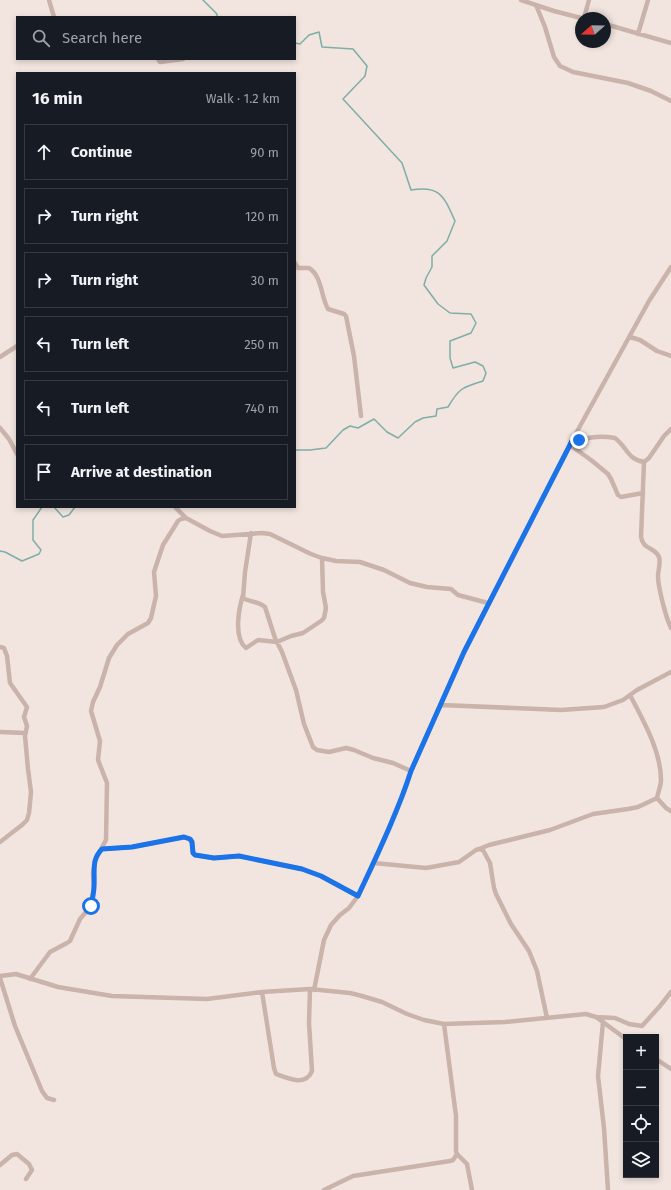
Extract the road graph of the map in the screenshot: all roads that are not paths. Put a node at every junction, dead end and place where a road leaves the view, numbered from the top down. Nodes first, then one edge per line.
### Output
1 (49, 0) edge
2 (521, 0) edge
3 (589, 0) edge
4 (648, 0) edge
5 (536, 5) junction
6 (586, 12) edge
7 (54, 16) edge
8 (575, 16) edge
9 (611, 26) edge
10 (638, 34) junction
11 (671, 43) edge
12 (159, 60) edge
13 (175, 60) edge
14 (671, 101) edge
15 (296, 265) edge
16 (671, 267) edge
17 (630, 337) junction
18 (16, 347) edge
19 (671, 356) edge
20 (0, 358) edge
21 (361, 416) dead end
22 (0, 428) edge
23 (671, 429) edge
24 (574, 437) junction
25 (570, 445) junction
26 (16, 452) edge
27 (644, 462) junction
28 (643, 493) junction
29 (175, 508) edge
30 (186, 518) junction
31 (251, 534) junction
32 (322, 558) junction
33 (243, 595) junction
34 (488, 603) junction
35 (671, 628) edge
36 (277, 642) junction
37 (0, 647) edge
38 (671, 672) edge
39 (630, 695) junction
40 (441, 705) junction
41 (0, 732) edge
42 (26, 732) junction
43 (411, 771) junction
44 (657, 798) junction
45 (671, 811) edge
46 (0, 842) edge
47 (102, 849) junction
48 (480, 849) junction
49 (374, 863) junction
50 (358, 896) junction
51 (0, 977) edge
52 (30, 979) junction
53 (312, 990) junction
54 (262, 992) junction
55 (671, 992) edge
56 (596, 1017) junction
57 (547, 1018) junction
58 (603, 1022) junction
59 (444, 1024) junction
60 (623, 1036) edge
61 (659, 1061) edge
62 (671, 1069) edge
63 (54, 1100) dead end
64 (457, 1154) junction
65 (0, 1165) edge
66 (26, 1179) dead end
67 (324, 1190) edge
68 (472, 1190) edge
69 (608, 1190) edge

1 - 7 street
2 - 5 street
3 - 6 street
4 - 10 street
5 - 8 street
5 - 14 street
9 - 10 street
10 - 11 street
12 - 13 street
15 - 21 street
16 - 17 street
17 - 19 street
17 - 24 street
18 - 20 street
22 - 26 street
23 - 27 street
24 - 25 street
24 - 27 street
25 - 28 street
25 - 34 street
27 - 28 street
28 - 35 street
29 - 30 street
30 - 31 street
30 - 47 street
31 - 32 street
31 - 33 street
32 - 34 street
32 - 36 street
33 - 36 street
33 - 36 street
34 - 40 street
36 - 43 street
37 - 42 street
38 - 39 street
39 - 40 street
39 - 44 street
40 - 43 street
41 - 42 street
42 - 46 street
43 - 49 street
44 - 45 street
44 - 48 street
47 - 50 street
47 - 52 street
48 - 49 street
48 - 57 street
49 - 50 street
50 - 53 street
51 - 52 street
51 - 63 street
52 - 54 street
53 - 54 street
53 - 54 street
53 - 59 street
55 - 56 street
56 - 57 street
56 - 58 street
57 - 59 street
58 - 60 street
58 - 69 street
59 - 64 street
61 - 62 street
64 - 67 street
64 - 68 street
65 - 66 street

